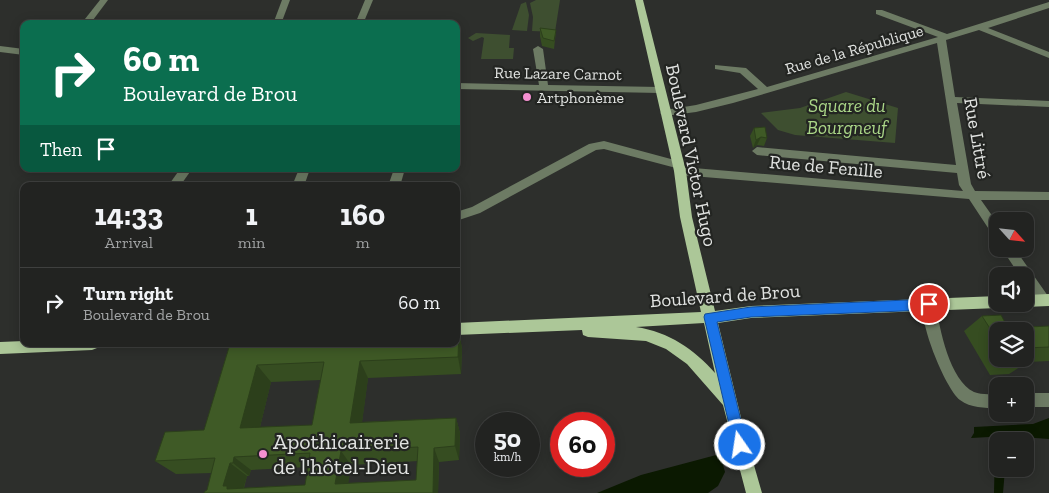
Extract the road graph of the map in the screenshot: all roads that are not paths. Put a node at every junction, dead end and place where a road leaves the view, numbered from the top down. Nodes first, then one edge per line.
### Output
1 (104, 0) edge
2 (286, 0) edge
3 (369, 0) edge
4 (639, 0) edge
5 (1049, 5) edge
6 (879, 12) dead end
7 (88, 20) edge
8 (278, 20) edge
9 (362, 20) edge
10 (981, 28) junction
11 (945, 39) junction
12 (538, 48) dead end
13 (0, 49) edge
14 (20, 52) edge
15 (1049, 55) edge
16 (718, 68) dead end
17 (460, 86) edge
18 (544, 88) junction
19 (660, 90) junction
20 (765, 90) junction
21 (952, 100) junction
22 (1049, 104) edge
23 (665, 113) junction
24 (757, 151) dead end
25 (679, 168) junction
26 (962, 169) junction
27 (969, 194) junction
28 (1049, 196) edge
29 (460, 216) edge
30 (989, 222) edge
31 (1015, 258) edge
32 (1046, 300) edge
33 (989, 302) edge
34 (929, 304) junction
35 (710, 317) junction
36 (525, 328) junction
37 (460, 329) edge
38 (20, 347) edge
39 (0, 348) edge
40 (1034, 400) edge
41 (1049, 400) edge
42 (989, 402) edge
43 (730, 404) junction
44 (754, 493) edge

1 - 7 street
2 - 8 street
3 - 9 street
4 - 19 main road, Boulevard Victor Hugo
5 - 10 street, Rue de la République
6 - 11 street
10 - 11 street, Rue de la République
10 - 15 street
11 - 20 street, Rue de la République
11 - 21 street, Rue Littré
12 - 18 street
13 - 14 street
16 - 20 street
17 - 18 street, Rue Lazare Carnot
18 - 19 street, Rue Lazare Carnot
19 - 23 main road, Boulevard Victor Hugo
20 - 23 street, Rue de la République
21 - 22 street
21 - 26 street, Rue Littré
23 - 25 main road, Boulevard Victor Hugo
24 - 26 street
25 - 27 street, Rue de Fenille
25 - 29 street, Rue de Fenille
25 - 35 main road, Boulevard Victor Hugo
26 - 27 street, Rue Littré
27 - 28 street, Rue de Fenille
27 - 30 street, Rue Littré
31 - 32 street
33 - 34 main road, Boulevard de Brou
34 - 35 main road, Boulevard de Brou
34 - 42 street
35 - 36 main road, Boulevard de Brou
35 - 43 main road, Boulevard Victor Hugo
36 - 37 main road, Boulevard de Brou
36 - 43 main road
38 - 39 main road
40 - 41 street
43 - 44 main road, Boulevard Victor Hugo

